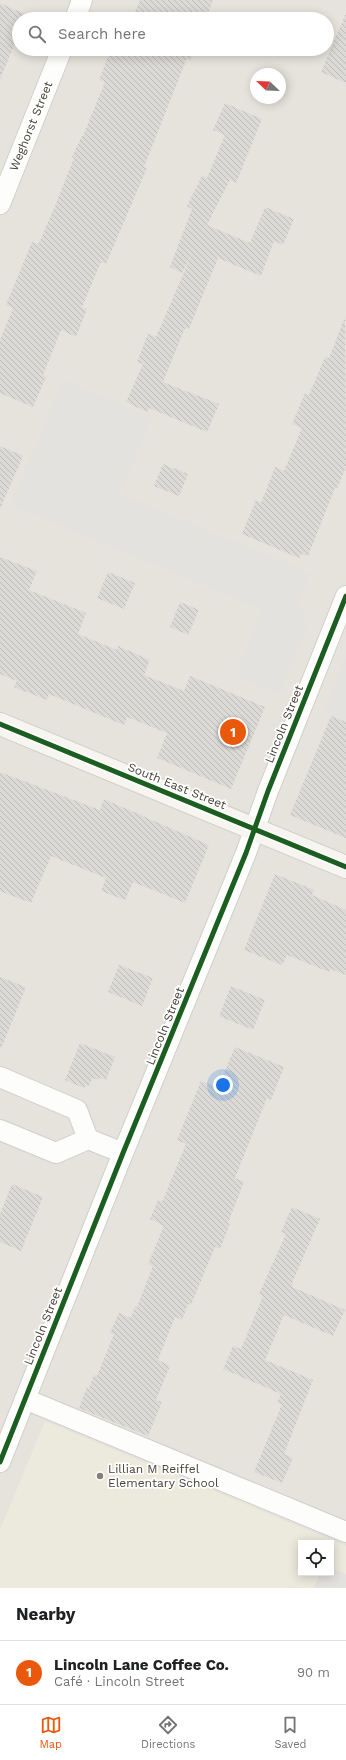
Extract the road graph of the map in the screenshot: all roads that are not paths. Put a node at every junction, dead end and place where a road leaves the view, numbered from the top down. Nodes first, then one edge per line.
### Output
1 (82, 0) edge
2 (78, 12) edge
3 (59, 56) edge
4 (0, 204) edge
5 (346, 596) edge
6 (0, 724) edge
7 (254, 829) junction
8 (346, 867) edge
9 (0, 1077) edge
10 (0, 1130) edge
11 (88, 1139) junction
12 (123, 1153) junction
13 (25, 1399) junction
14 (0, 1462) edge
15 (346, 1532) edge

1 - 2 street
3 - 4 street, Weghorst Street
5 - 7 street, Lincoln Street
6 - 7 main road, South East Street
7 - 8 main road, South East Street
7 - 12 street, Lincoln Street
9 - 11 street
10 - 11 street
11 - 12 street
12 - 13 street, Lincoln Street
13 - 14 street, Lincoln Street
13 - 15 street

